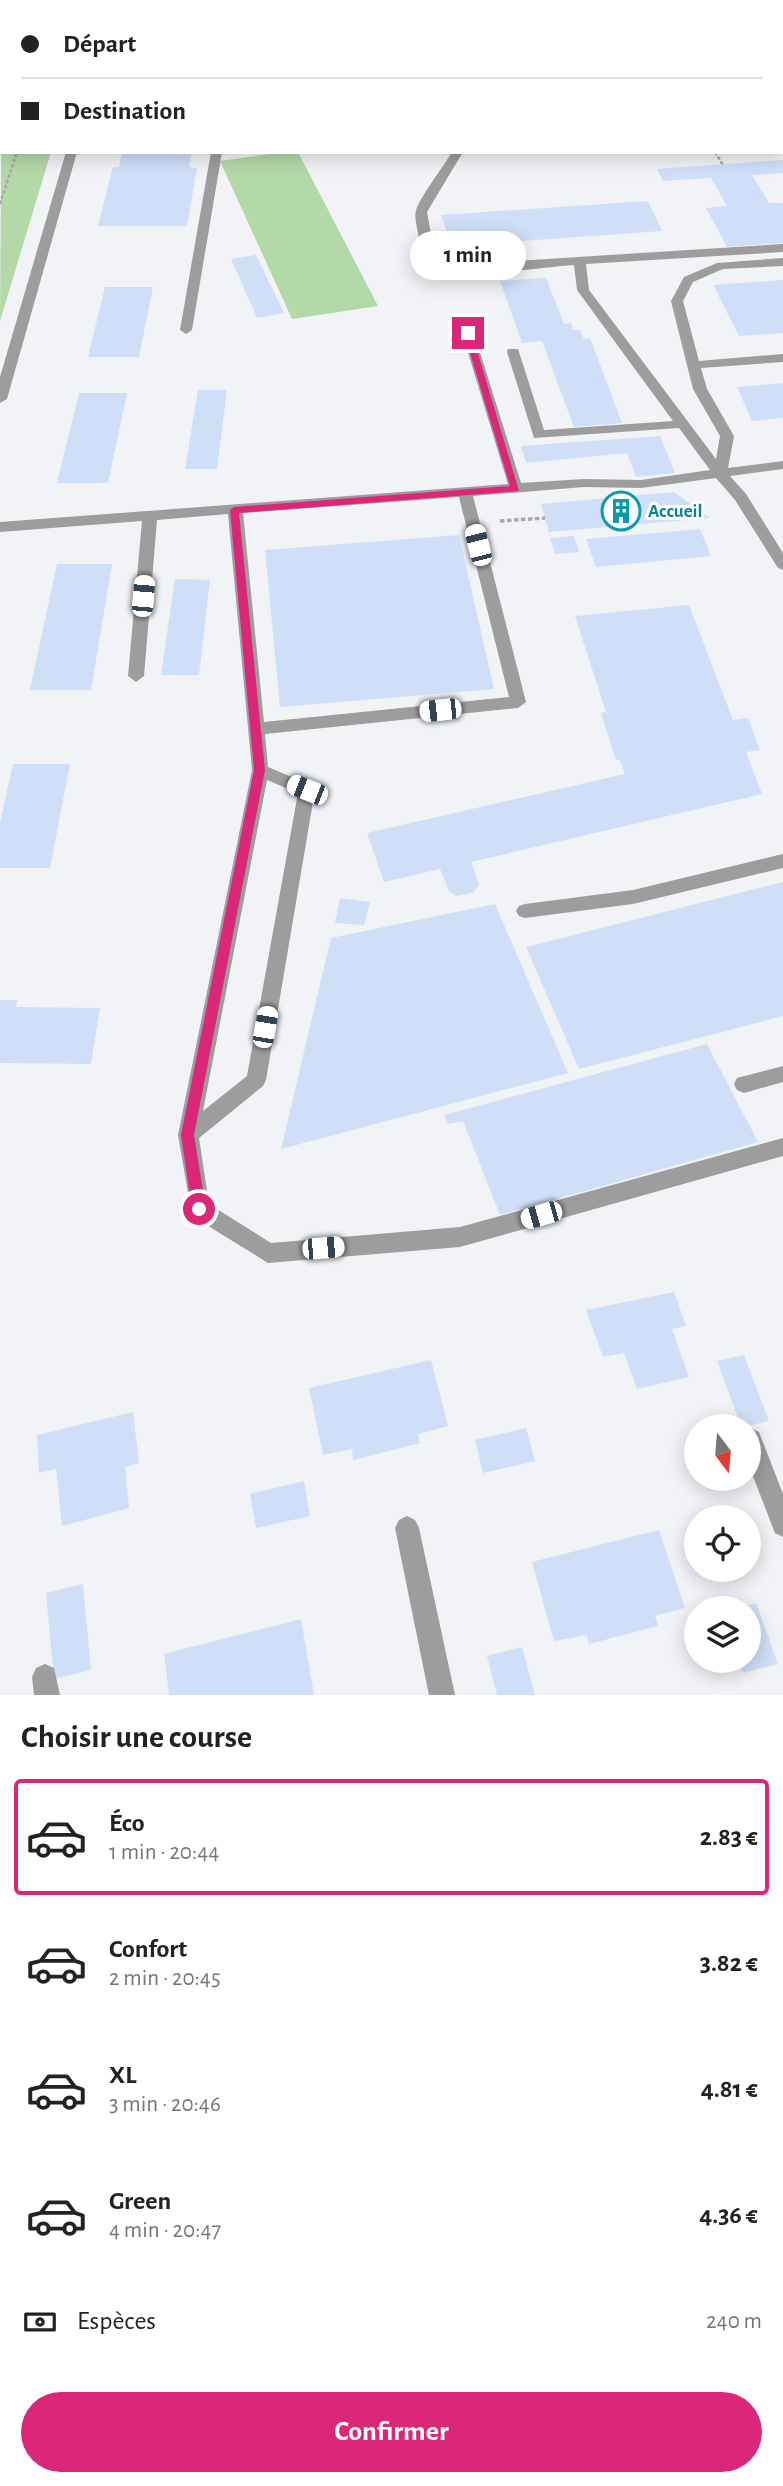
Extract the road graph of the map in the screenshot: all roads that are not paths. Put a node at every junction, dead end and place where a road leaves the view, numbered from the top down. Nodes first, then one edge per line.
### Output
1 (71, 154) edge
2 (217, 154) edge
3 (457, 154) edge
4 (783, 248) edge
5 (580, 261) junction
6 (783, 262) edge
7 (186, 330) dead end
8 (468, 333) dead end
9 (513, 352) dead end
10 (783, 358) edge
11 (694, 365) junction
12 (0, 399) edge
13 (682, 424) junction
14 (783, 466) edge
15 (720, 474) junction
16 (516, 489) junction
17 (465, 493) junction
18 (234, 510) junction
19 (150, 516) junction
20 (0, 527) edge
21 (783, 565) edge
22 (136, 676) dead end
23 (256, 729) junction
24 (260, 770) junction
25 (783, 861) edge
26 (525, 911) dead end
27 (783, 1074) edge
28 (744, 1084) dead end
29 (188, 1135) junction
30 (783, 1147) edge
31 (761, 1467) edge
32 (783, 1525) edge
33 (407, 1528) dead end
34 (442, 1695) edge

1 - 12 street
2 - 7 street
3 - 5 street
4 - 5 street
5 - 13 street
6 - 11 street
8 - 16 street
9 - 13 street
10 - 11 street
11 - 15 street
13 - 15 street
14 - 15 street
15 - 16 street
15 - 21 street
16 - 17 street
17 - 18 street
17 - 23 street
18 - 19 street
18 - 23 street
19 - 20 street
19 - 22 street
23 - 24 street
24 - 29 street
24 - 29 street
25 - 26 street
27 - 28 street
29 - 30 street
31 - 32 street
33 - 34 street

